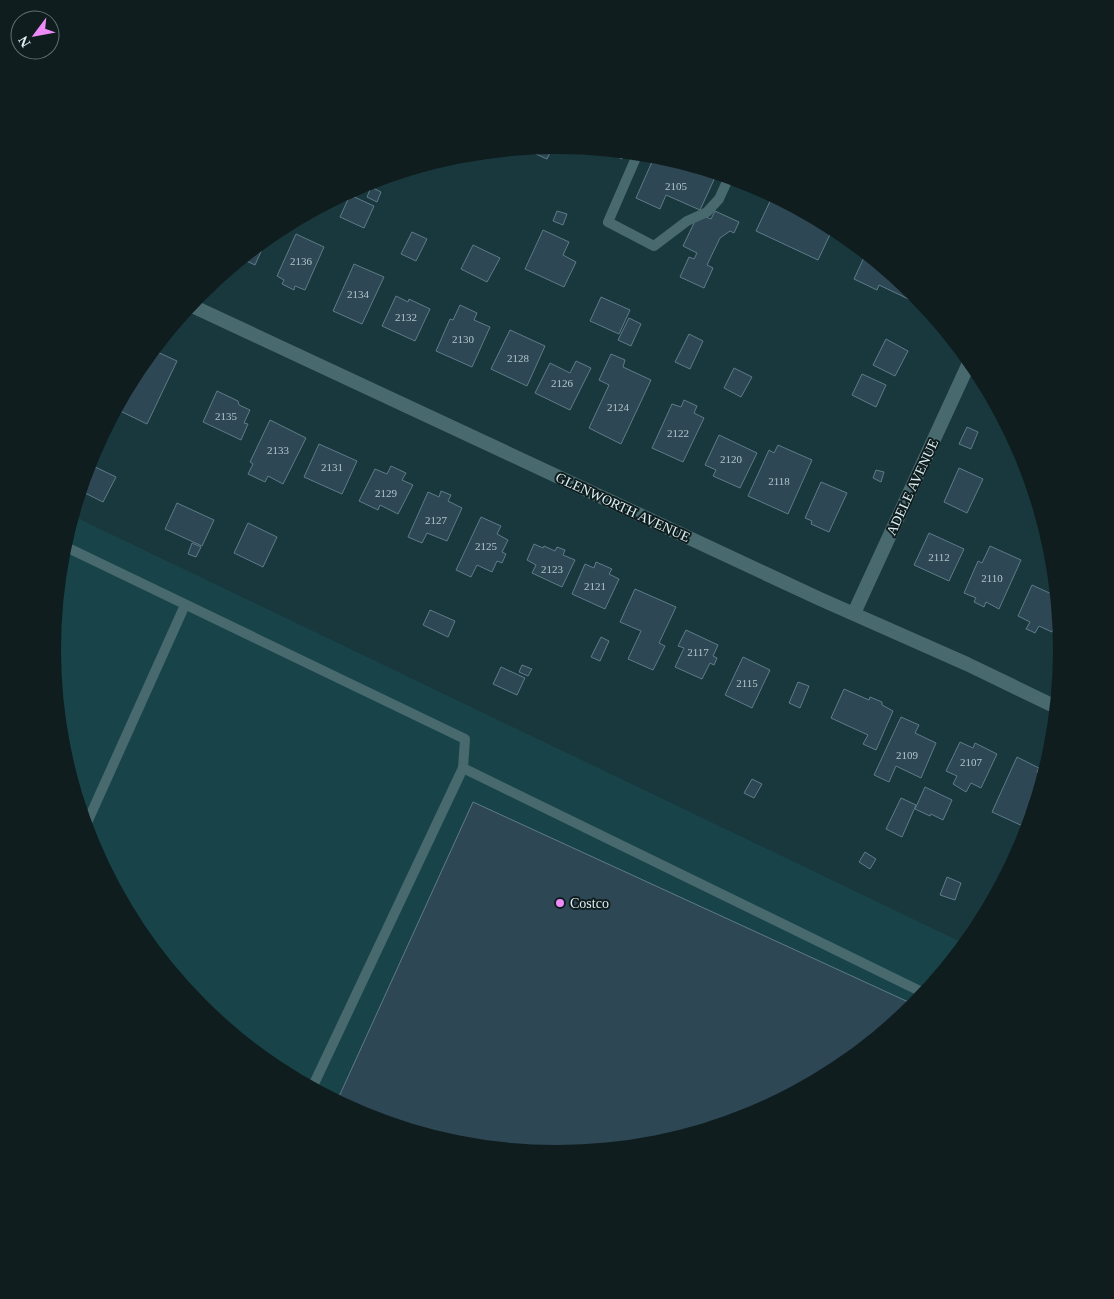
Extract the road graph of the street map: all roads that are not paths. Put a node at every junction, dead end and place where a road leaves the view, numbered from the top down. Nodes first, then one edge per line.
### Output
1 (635, 160) edge
2 (726, 183) edge
3 (197, 308) edge
4 (966, 370) edge
5 (72, 550) edge
6 (185, 605) junction
7 (854, 613) junction
8 (1050, 704) edge
9 (463, 768) junction
10 (90, 815) edge
11 (917, 990) edge
12 (315, 1082) edge

1 - 2 lane
3 - 7 street, GLENWORTH AVENUE
4 - 7 street, ADELE AVENUE
5 - 6 lane
6 - 9 lane
6 - 10 lane
7 - 8 street, GLENWORTH AVENUE
9 - 11 lane
9 - 12 lane

